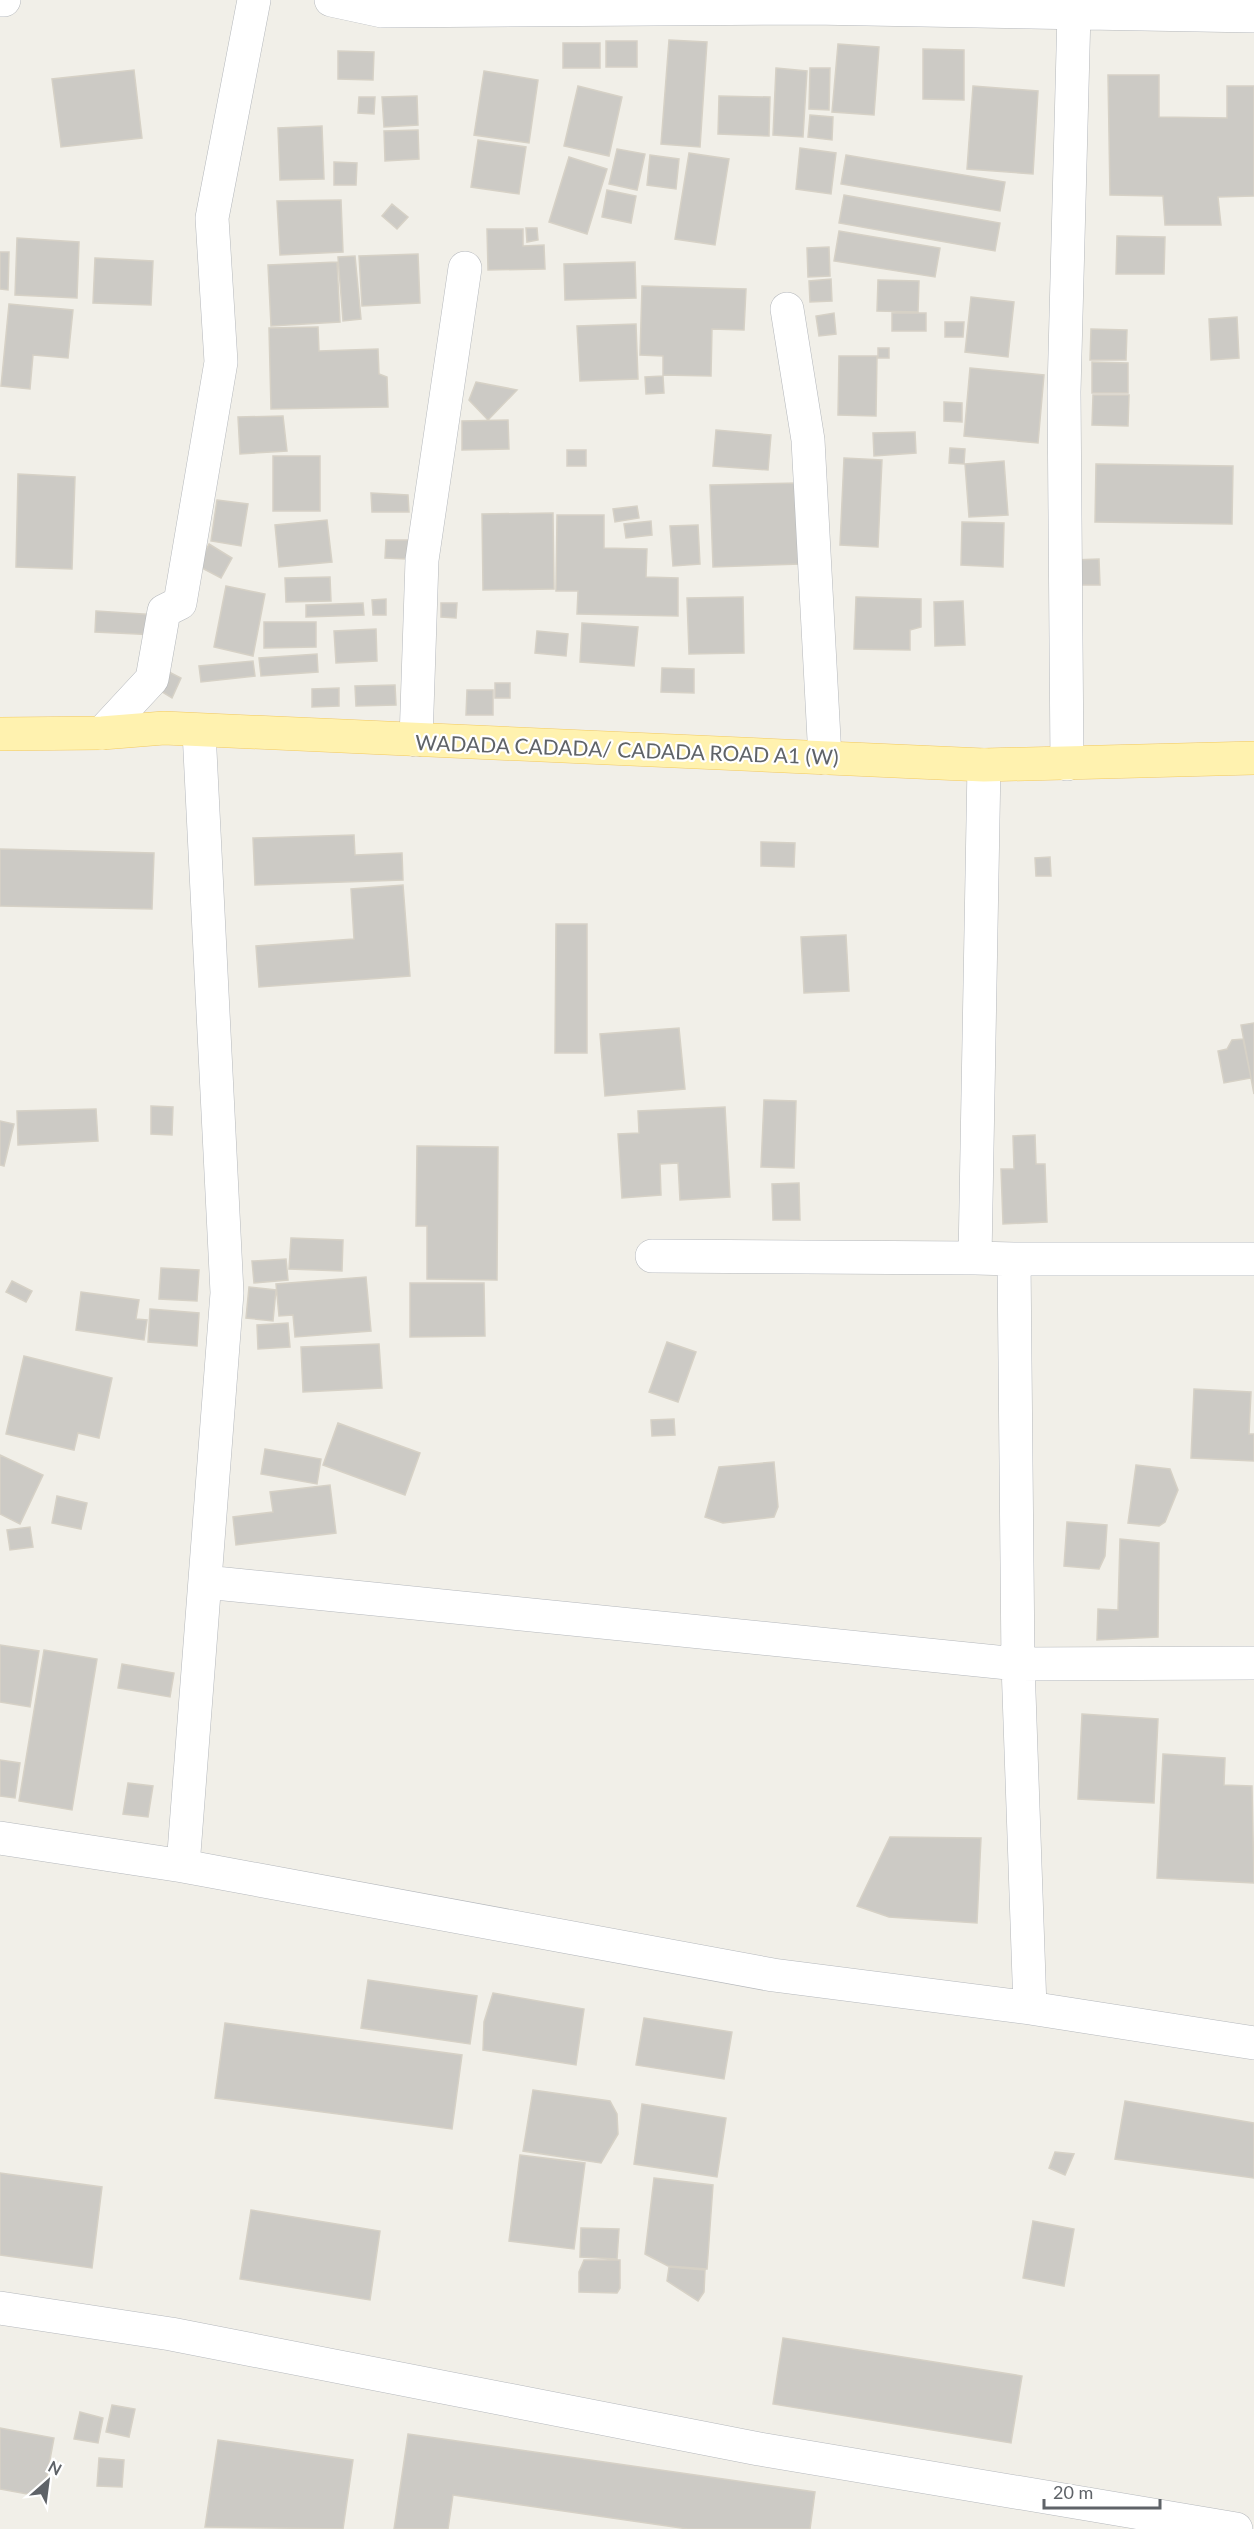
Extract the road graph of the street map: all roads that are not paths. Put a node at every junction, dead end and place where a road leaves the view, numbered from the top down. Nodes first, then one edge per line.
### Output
1 (254, 0) edge
2 (332, 0) edge
3 (1027, 5) edge
4 (1074, 12) junction
5 (1254, 16) edge
6 (465, 268) dead end
7 (788, 309) dead end
8 (199, 731) junction
9 (102, 733) junction
10 (0, 734) edge
11 (416, 740) junction
12 (825, 758) junction
13 (1254, 758) edge
14 (1067, 764) junction
15 (984, 765) junction
16 (651, 1256) dead end
17 (975, 1258) junction
18 (1254, 1258) edge
19 (1014, 1259) junction
20 (205, 1582) junction
21 (1254, 1663) edge
22 (1018, 1664) junction
23 (0, 1838) edge
24 (183, 1866) junction
25 (1030, 2008) junction
26 (1254, 2043) edge
27 (0, 2308) edge
28 (1236, 2529) edge

1 - 9 street
2 - 3 street
3 - 4 street
4 - 5 street
4 - 14 street
6 - 11 street
7 - 12 street
8 - 9 main road, WADADA CADADA/ CADADA ROAD A1 (W)
8 - 11 main road, WADADA CADADA/ CADADA ROAD A1 (W)
8 - 20 street
9 - 10 main road, WADADA CADADA/ CADADA ROAD A1 (W)
11 - 12 main road, WADADA CADADA/ CADADA ROAD A1 (W)
12 - 15 main road, WADADA CADADA/ CADADA ROAD A1 (W)
13 - 14 main road, WADADA CADADA/ CADADA ROAD A1 (W)
14 - 15 main road, WADADA CADADA/ CADADA ROAD A1 (W)
15 - 17 street
16 - 17 street
17 - 19 street
18 - 19 street
19 - 22 street
20 - 22 street
20 - 24 street
21 - 22 street
22 - 25 street
23 - 24 street
24 - 25 street
25 - 26 street
27 - 28 street

